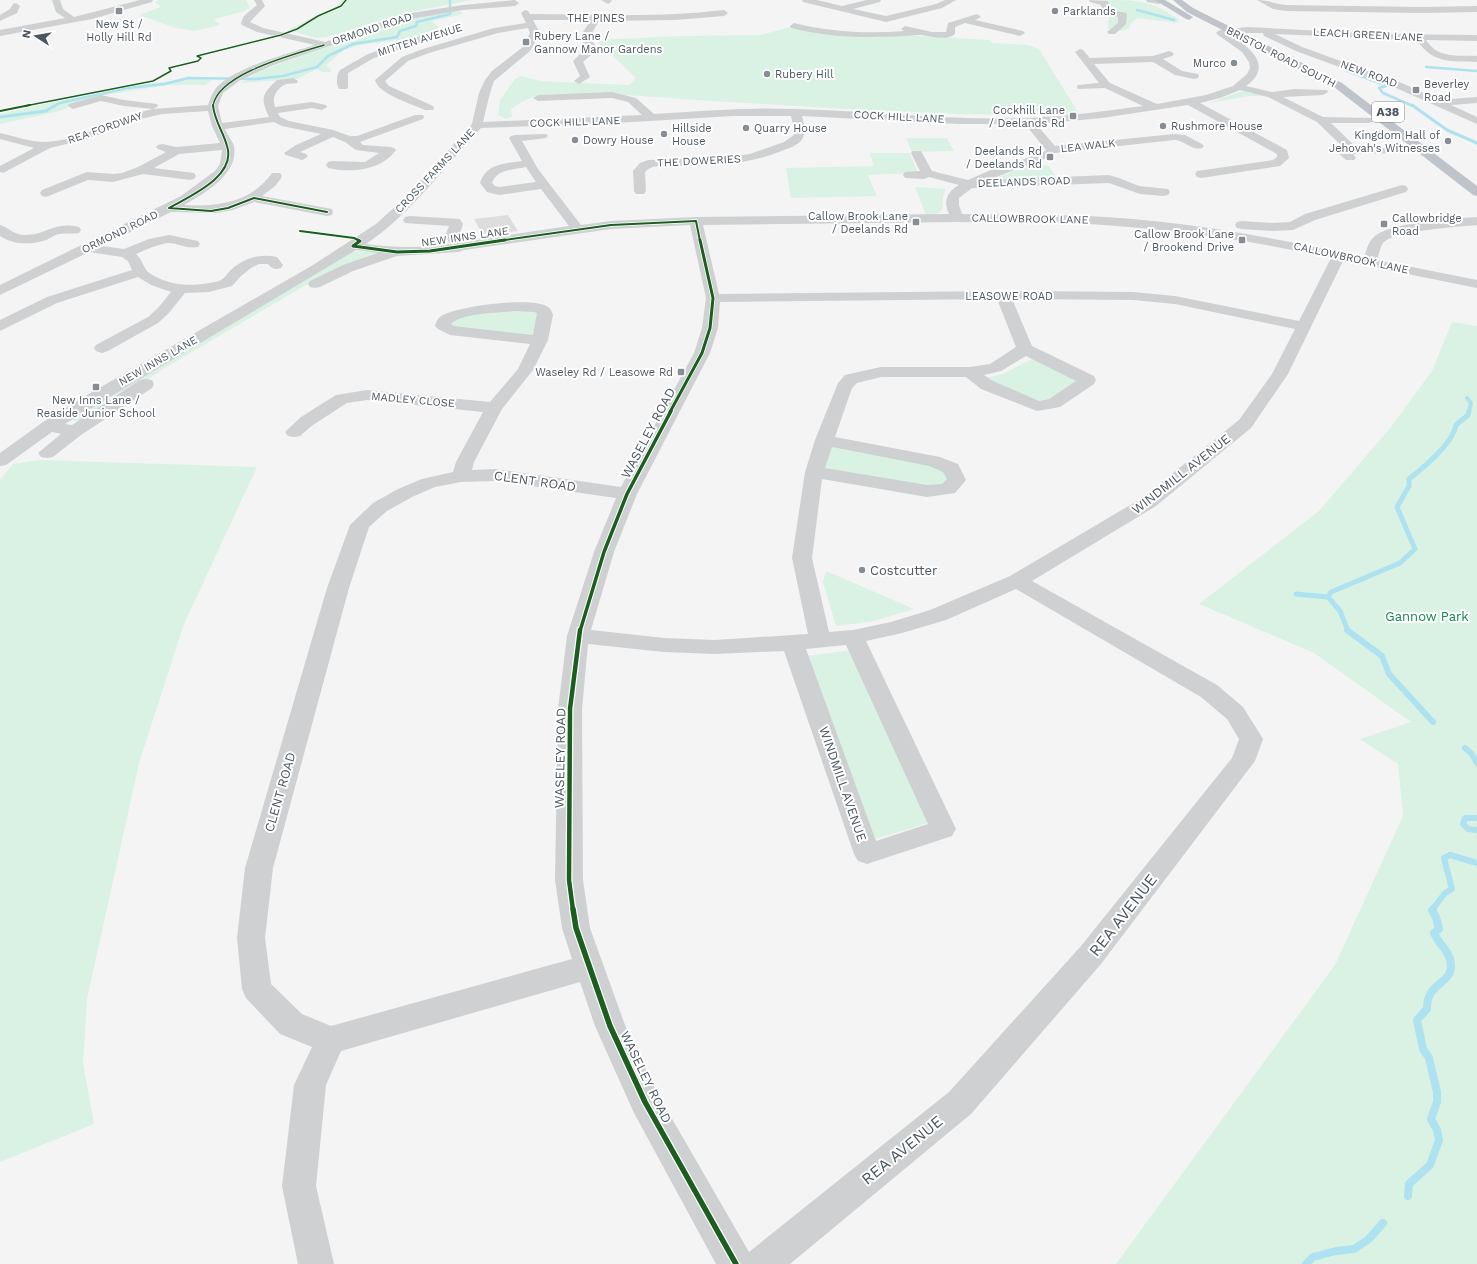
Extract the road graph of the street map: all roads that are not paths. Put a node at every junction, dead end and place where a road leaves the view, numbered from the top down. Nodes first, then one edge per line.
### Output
1 (56, 0) edge
2 (149, 0) edge
3 (258, 0) edge
4 (806, 0) edge
5 (877, 0) edge
6 (952, 0) edge
7 (1093, 0) edge
8 (1156, 0) edge
9 (1177, 0) edge
10 (1190, 0) edge
11 (1261, 0) edge
12 (1344, 0) edge
13 (1404, 0) edge
14 (516, 1) edge
15 (466, 7) junction
16 (18, 9) dead end
17 (842, 9) junction
18 (1356, 9) junction
19 (1477, 9) edge
20 (1422, 10) junction
21 (854, 12) junction
22 (479, 17) dead end
23 (834, 17) dead end
24 (977, 17) dead end
25 (0, 18) edge
26 (595, 19) junction
27 (886, 19) junction
28 (73, 20) junction
29 (529, 21) junction
30 (966, 21) junction
31 (1239, 22) dead end
32 (727, 24) dead end
33 (794, 26) dead end
34 (1259, 30) junction
35 (1112, 32) dead end
36 (1297, 32) junction
37 (0, 33) edge
38 (918, 33) junction
39 (1020, 33) dead end
40 (1220, 33) junction
41 (434, 36) dead end
42 (1274, 38) junction
43 (1420, 38) junction
44 (1477, 38) edge
45 (324, 45) junction
46 (1080, 52) dead end
47 (1169, 54) dead end
48 (1154, 59) junction
49 (1477, 59) edge
50 (566, 61) dead end
51 (578, 61) junction
52 (1086, 61) junction
53 (330, 74) dead end
54 (343, 74) junction
55 (1194, 76) dead end
56 (586, 78) dead end
57 (293, 81) dead end
58 (1106, 85) junction
59 (343, 87) dead end
60 (1082, 87) dead end
61 (1238, 87) junction
62 (1324, 92) dead end
63 (1272, 95) junction
64 (538, 98) dead end
65 (174, 100) dead end
66 (1477, 100) edge
67 (1190, 101) junction
68 (423, 103) dead end
69 (1438, 103) junction
70 (73, 106) dead end
71 (322, 107) dead end
72 (1155, 107) junction
73 (212, 108) junction
74 (165, 109) junction
75 (796, 112) junction
76 (274, 115) junction
77 (419, 118) dead end
78 (652, 118) junction
79 (1028, 120) junction
80 (1321, 120) junction
81 (1369, 120) dead end
82 (1477, 121) edge
83 (478, 125) junction
84 (219, 127) junction
85 (333, 133) junction
86 (0, 136) edge
87 (549, 137) dead end
88 (349, 140) junction
89 (47, 145) junction
90 (228, 146) junction
91 (1198, 146) dead end
92 (175, 147) junction
93 (1052, 150) junction
94 (1404, 151) dead end
95 (150, 152) dead end
96 (917, 153) dead end
97 (302, 156) dead end
98 (530, 163) junction
99 (4, 166) edge
100 (332, 166) dead end
101 (142, 170) junction
102 (1052, 170) dead end
103 (927, 172) junction
104 (1202, 174) dead end
105 (910, 175) dead end
106 (190, 176) dead end
107 (276, 176) dead end
108 (1076, 180) junction
109 (1477, 180) edge
110 (971, 184) junction
111 (545, 185) junction
112 (1402, 189) dead end
113 (640, 191) dead end
114 (1166, 191) dead end
115 (1477, 192) edge
116 (46, 193) dead end
117 (254, 198) junction
118 (169, 208) junction
119 (957, 218) junction
120 (410, 220) dead end
121 (696, 221) junction
122 (1477, 221) edge
123 (315, 222) dead end
124 (0, 228) edge
125 (578, 229) junction
126 (74, 230) dead end
127 (1220, 234) junction
128 (193, 244) dead end
129 (353, 246) junction
130 (86, 248) junction
131 (459, 248) junction
132 (397, 252) junction
133 (125, 254) junction
134 (1339, 256) junction
135 (1369, 263) junction
136 (276, 265) dead end
137 (140, 272) junction
138 (0, 279) edge
139 (15, 283) junction
140 (1477, 284) edge
141 (180, 290) junction
142 (0, 291) edge
143 (1004, 295) junction
144 (713, 298) junction
145 (0, 326) edge
146 (1303, 326) junction
147 (540, 340) junction
148 (102, 348) dead end
149 (1025, 348) junction
150 (970, 372) junction
151 (494, 408) junction
152 (50, 426) junction
153 (75, 430) junction
154 (276, 430) dead end
155 (824, 440) junction
156 (47, 453) dead end
157 (0, 461) edge
158 (814, 472) junction
159 (461, 476) junction
160 (627, 494) junction
161 (1017, 581) junction
162 (578, 636) junction
163 (853, 637) junction
164 (820, 641) junction
165 (793, 643) junction
166 (589, 967) junction
167 (331, 1040) junction
168 (316, 1264) edge
169 (736, 1264) edge
170 (762, 1264) edge

1 - 28 street
2 - 28 street
3 - 45 street
4 - 17 street
5 - 17 street
6 - 27 street
7 - 35 street
8 - 40 highway
9 - 115 highway, BRISTOL ROAD SOUTH / A38
10 - 109 highway, BRISTOL ROAD SOUTH / A38
11 - 18 street
12 - 18 street
13 - 20 street
14 - 15 street, ORMOND ROAD
14 - 29 street
15 - 22 street, MITTEN AVENUE
15 - 45 street, ORMOND ROAD
16 - 25 street
17 - 21 street
18 - 20 street
19 - 20 street
21 - 23 street
21 - 27 street
24 - 30 street
26 - 29 street, THE PINES
26 - 32 street, THE PINES
26 - 51 street
27 - 38 street
28 - 37 street
29 - 68 street, THE PINES
29 - 83 street
30 - 38 street
30 - 39 street
31 - 34 highway
33 - 38 street
34 - 36 street, LEACH GREEN LANE
34 - 40 street, LEACH GREEN LANE
34 - 42 street, NEW ROAD
36 - 42 street
36 - 43 street, LEACH GREEN LANE
40 - 61 street, COCK HILL LANE
41 - 54 street, MITTEN AVENUE
42 - 69 street, NEW ROAD
43 - 44 street, LEACH GREEN LANE
43 - 49 street
45 - 73 street, ORMOND ROAD
46 - 52 street
47 - 48 street
48 - 52 street
48 - 55 street
50 - 51 street
51 - 56 street
52 - 58 street
53 - 54 street
54 - 59 street
57 - 76 street
58 - 60 street
58 - 72 street
61 - 63 street
61 - 67 street, COCK HILL LANE
62 - 63 street
63 - 80 street
64 - 78 street
65 - 74 street
66 - 69 street
67 - 72 street, COCK HILL LANE
67 - 104 street
69 - 82 street, NEW ROAD
70 - 74 street
71 - 76 street
72 - 79 street, COCK HILL LANE
73 - 74 street, REA FORDWAY
73 - 84 street, ORMOND ROAD
74 - 89 street, REA FORDWAY
75 - 78 street, COCK HILL LANE
75 - 79 street, COCK HILL LANE
75 - 113 street, THE DOWERIES
76 - 84 street
76 - 85 street
77 - 88 street
78 - 83 street, COCK HILL LANE
79 - 93 street
80 - 81 street
80 - 94 street
83 - 129 street, CROSS FARMS LANE
84 - 90 street, ORMOND ROAD
85 - 88 street
85 - 97 street
86 - 89 street, REA FORDWAY
87 - 98 street
88 - 100 street
89 - 99 street, REA FORDWAY
90 - 92 street
90 - 118 street, ORMOND ROAD
91 - 93 street, LEA WALK
92 - 95 street
92 - 101 street
93 - 110 street, DEELANDS ROAD
96 - 103 street
98 - 111 street
98 - 111 street
101 - 106 street
101 - 116 street
102 - 108 street, DEELANDS ROAD
103 - 105 street
103 - 110 street
107 - 117 street
108 - 110 street, DEELANDS ROAD
108 - 114 street, DEELANDS ROAD
110 - 119 street, DEELANDS ROAD
111 - 125 street
112 - 127 street
117 - 118 street
117 - 123 street
118 - 130 street, ORMOND ROAD
119 - 121 street, CALLOWBROOK LANE
119 - 127 street, CALLOWBROOK LANE
120 - 131 street
121 - 125 street, CALLOWBROOK LANE
121 - 144 street, WASELEY ROAD
122 - 135 street
124 - 126 street
125 - 131 street, NEW INNS LANE
127 - 134 street, CALLOWBROOK LANE
128 - 133 street
129 - 132 street, NEW INNS LANE
129 - 152 street, NEW INNS LANE
130 - 133 street
130 - 139 street, ORMOND ROAD
131 - 132 street, NEW INNS LANE
132 - 153 street, NEW INNS LANE
133 - 137 street
134 - 135 street, CALLOWBROOK LANE
134 - 146 street, WINDMILL AVENUE
135 - 140 street, CALLOWBROOK LANE
136 - 141 street
137 - 141 street
137 - 145 street
138 - 139 street
139 - 142 street, ORMOND ROAD
141 - 148 street
143 - 144 street, LEASOWE ROAD
143 - 146 street, LEASOWE ROAD
143 - 149 street
144 - 160 street, WASELEY ROAD
146 - 161 street, WINDMILL AVENUE
147 - 147 street
147 - 151 street
149 - 150 street
149 - 150 street
150 - 155 street
151 - 154 street, MADLEY CLOSE
151 - 159 street
152 - 153 street
152 - 157 street, NEW INNS LANE
153 - 156 street, NEW INNS LANE
155 - 158 street
155 - 158 street
158 - 164 street
159 - 160 street, CLENT ROAD
159 - 167 street, CLENT ROAD
160 - 162 street, WASELEY ROAD
161 - 163 street, WINDMILL AVENUE
161 - 170 street, REA AVENUE
162 - 165 street, WINDMILL AVENUE
162 - 166 street, WASELEY ROAD
163 - 164 street, WINDMILL AVENUE
163 - 165 street, WINDMILL AVENUE
164 - 165 street, WINDMILL AVENUE
166 - 167 street
166 - 169 street, WASELEY ROAD
167 - 168 street

